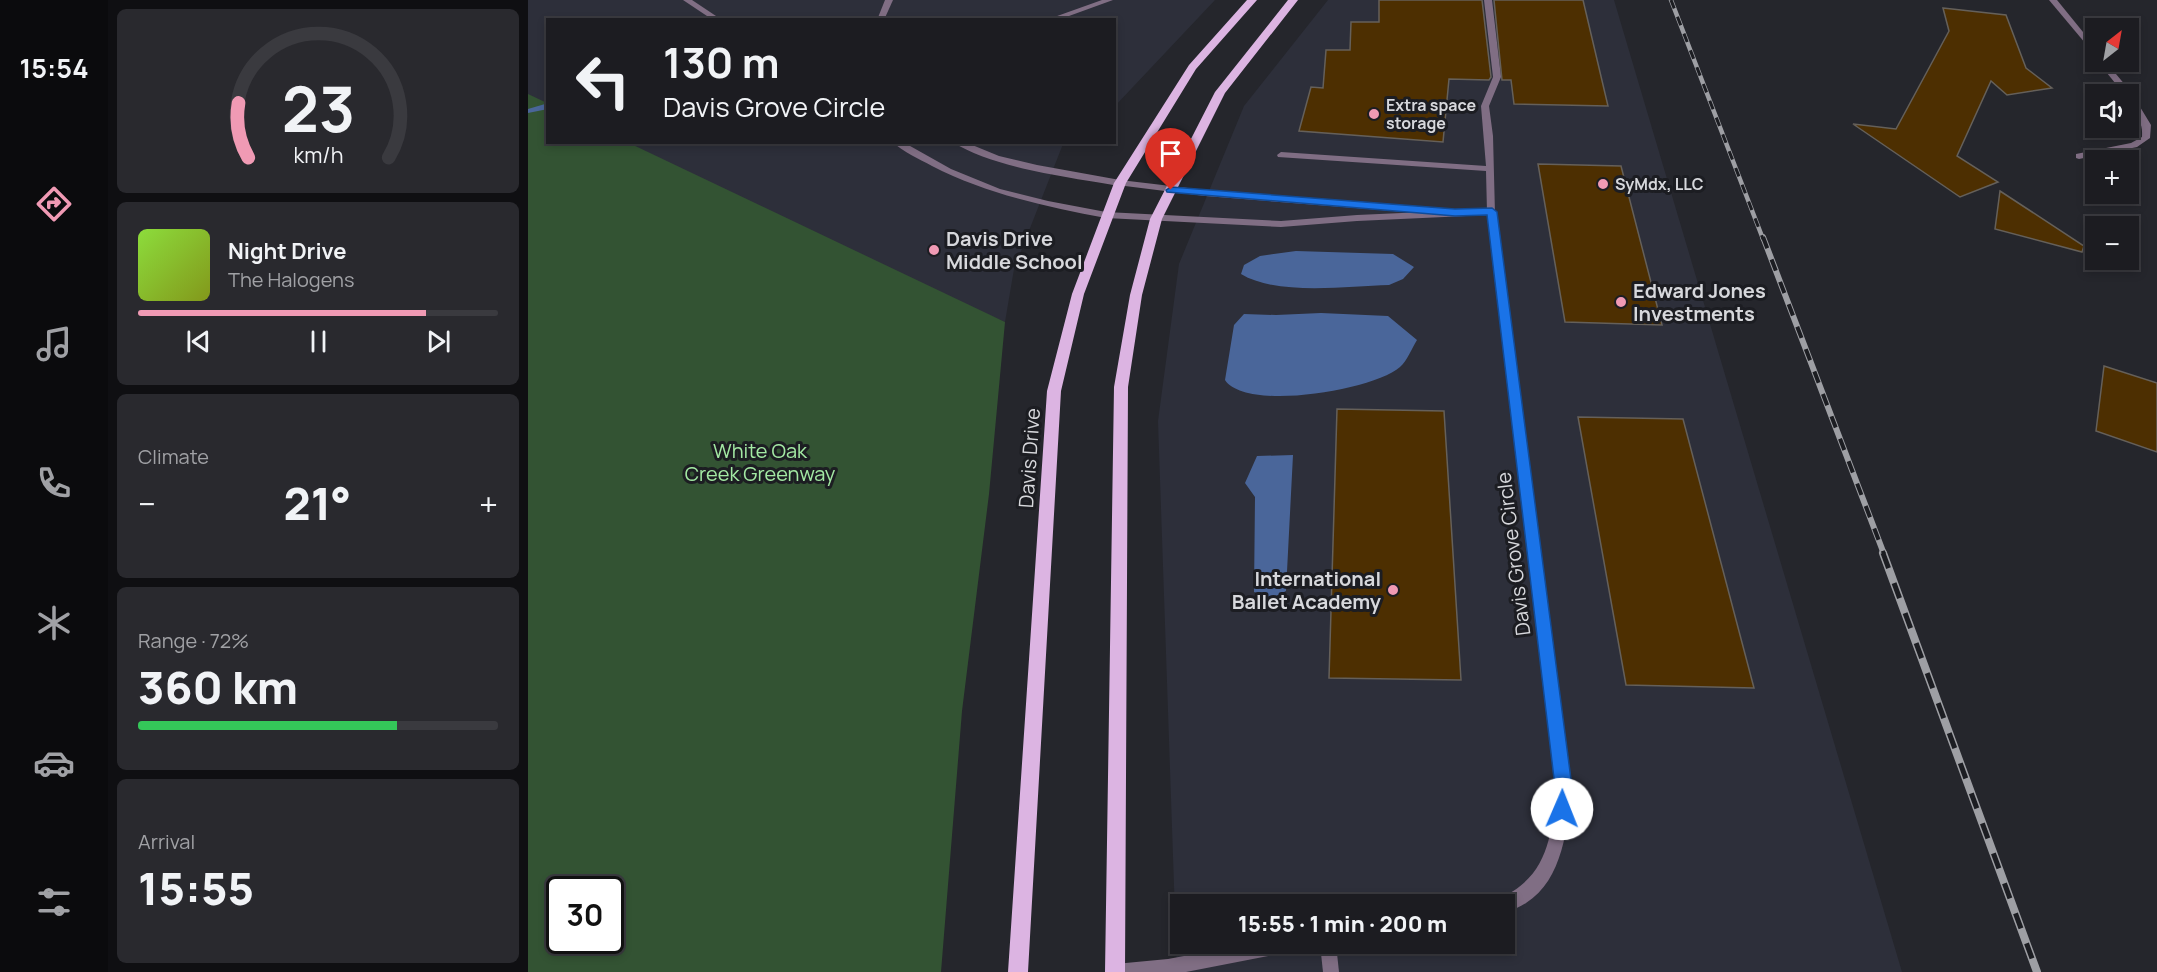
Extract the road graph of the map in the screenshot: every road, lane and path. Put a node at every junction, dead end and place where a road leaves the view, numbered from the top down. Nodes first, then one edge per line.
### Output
1 (687, 0) edge
2 (889, 0) edge
3 (1109, 0) edge
4 (1252, 0) edge
5 (1293, 0) edge
6 (1488, 0) edge
7 (2053, 0) edge
8 (716, 18) edge
9 (881, 18) edge
10 (1055, 18) edge
11 (2085, 40) edge
12 (2110, 72) edge
13 (2119, 84) edge
14 (2139, 112) edge
15 (899, 144) edge
16 (961, 144) edge
17 (1281, 155) dead end
18 (2079, 156) dead end
19 (1489, 169) junction
20 (1120, 183) junction
21 (1171, 190) junction
22 (1455, 212) junction
23 (1492, 212) junction
24 (1106, 214) junction
25 (1156, 219) junction
26 (1515, 898) edge
27 (1236, 954) edge
28 (1329, 954) edge
29 (1018, 972) edge
30 (1115, 972) edge
31 (1331, 972) edge

1 - 8 street
2 - 9 street
3 - 10 street
4 - 20 main road, Davis Drive
5 - 21 main road
6 - 19 street, Davis Grove Circle
7 - 11 street
12 - 13 street
14 - 18 street
15 - 24 street
16 - 20 street
17 - 19 street
19 - 23 street, Davis Grove Circle
20 - 21 street
20 - 24 main road, Davis Drive
21 - 22 street
21 - 25 main road
22 - 23 street
22 - 25 street
23 - 26 street, Davis Grove Circle
24 - 25 street
24 - 29 main road, Davis Drive
25 - 30 main road
27 - 30 street
28 - 31 street

